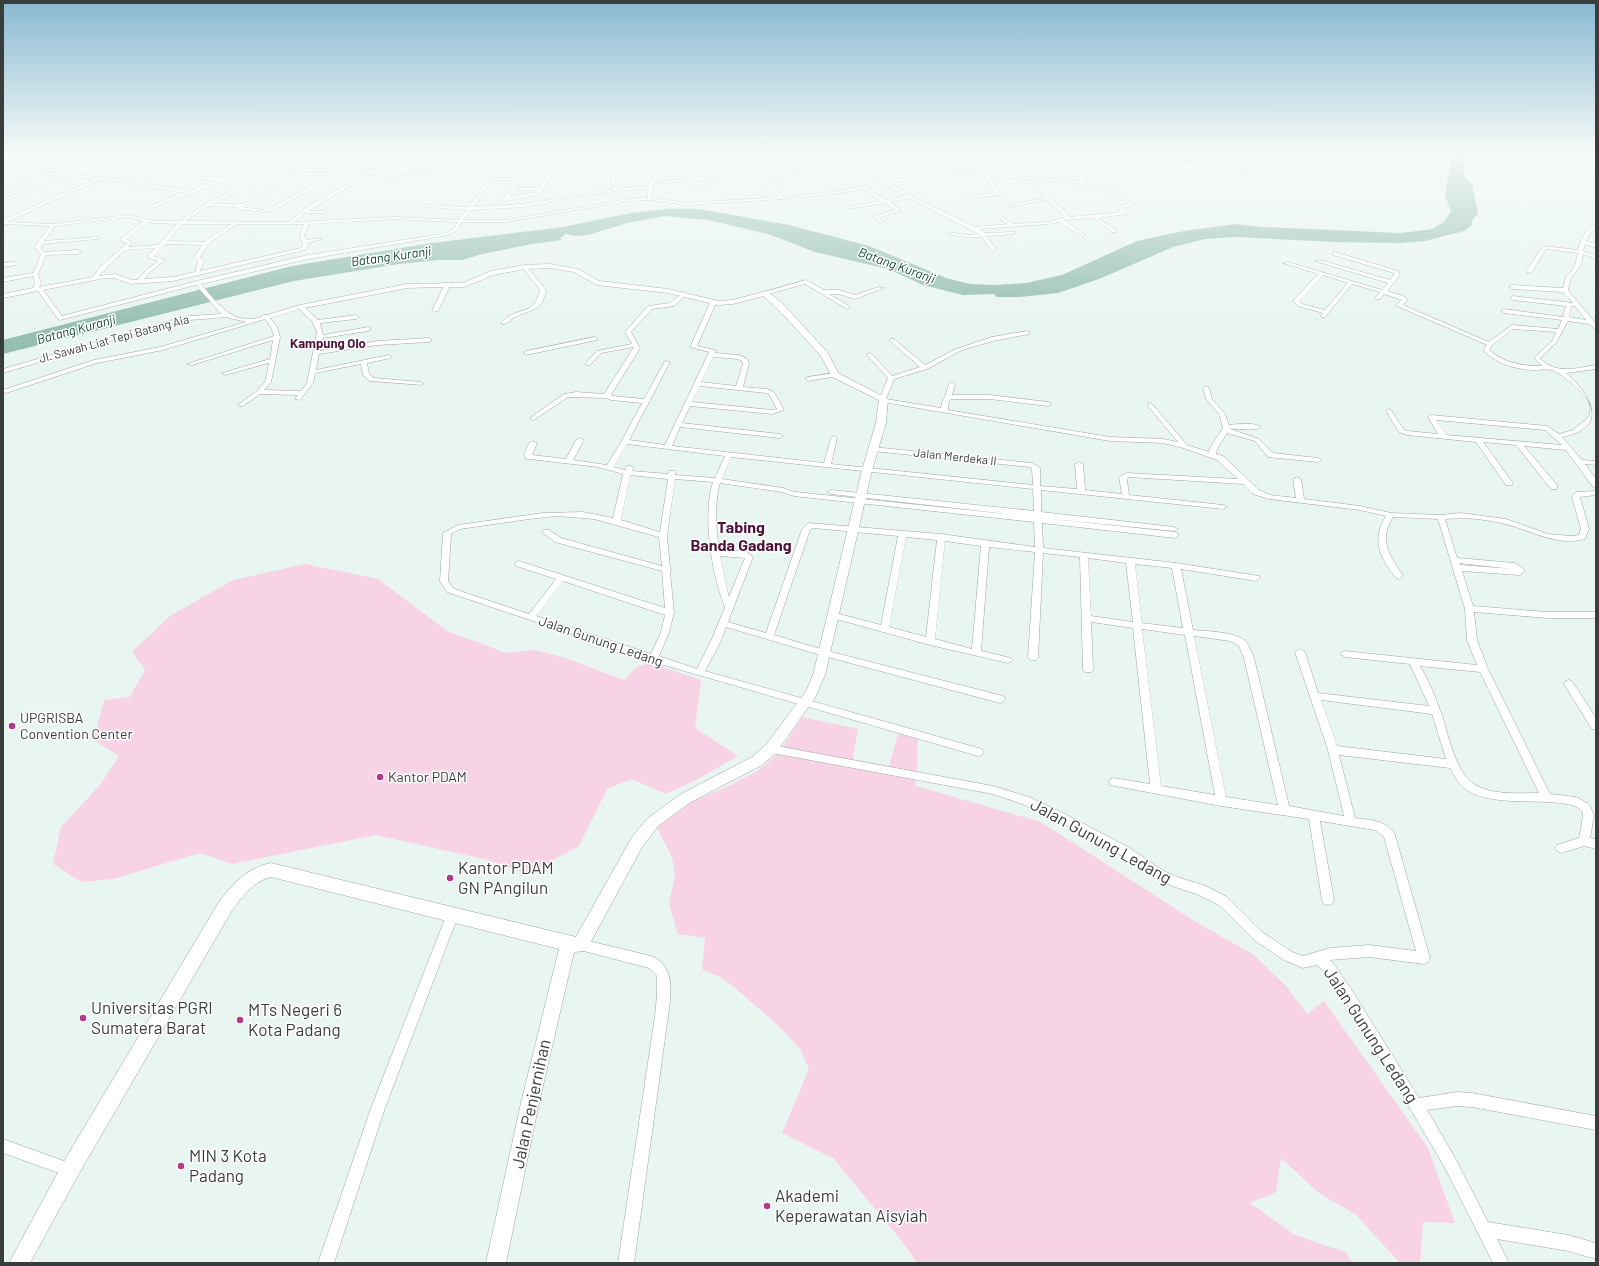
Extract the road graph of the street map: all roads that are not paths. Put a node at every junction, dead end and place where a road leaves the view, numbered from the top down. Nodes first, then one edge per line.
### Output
1 (29, 211) edge
2 (196, 211) edge
3 (461, 211) edge
4 (468, 211) edge
5 (566, 211) edge
6 (895, 211) edge
7 (939, 211) edge
8 (1062, 211) edge
9 (303, 212) joint
10 (369, 213) dead end
11 (1125, 213) joint
12 (262, 214) dead end
13 (998, 215) dead end
14 (1094, 217) junction
15 (1129, 217) dead end
16 (1063, 219) junction
17 (93, 220) junction
18 (368, 220) junction
19 (146, 221) junction
20 (452, 221) junction
21 (459, 221) junction
22 (3, 223) edge
23 (180, 223) junction
24 (246, 223) junction
25 (290, 223) junction
26 (307, 223) junction
27 (316, 223) junction
28 (236, 224) junction
29 (883, 224) dead end
30 (53, 225) junction
31 (1013, 226) junction
32 (1596, 226) edge
33 (90, 228) dead end
34 (974, 228) junction
35 (1114, 231) dead end
36 (1014, 233) dead end
37 (952, 234) dead end
38 (983, 234) junction
39 (1082, 235) dead end
40 (98, 238) dead end
41 (320, 239) dead end
42 (163, 242) junction
43 (304, 242) junction
44 (1584, 242) junction
45 (40, 243) junction
46 (207, 244) junction
47 (159, 246) junction
48 (1596, 246) edge
49 (124, 249) junction
50 (993, 249) dead end
51 (78, 252) dead end
52 (1580, 252) junction
53 (44, 254) junction
54 (1335, 254) dead end
55 (1596, 257) edge
56 (1318, 261) dead end
57 (1286, 263) dead end
58 (14, 264) dead end
59 (3, 265) edge
60 (525, 267) junction
61 (1530, 272) dead end
62 (197, 273) junction
63 (36, 274) junction
64 (1321, 274) junction
65 (95, 278) junction
66 (3, 280) edge
67 (139, 282) junction
68 (1390, 282) junction
69 (198, 284) junction
70 (1350, 284) junction
71 (443, 286) junction
72 (1512, 287) dead end
73 (881, 288) dead end
74 (38, 290) junction
75 (1565, 290) junction
76 (824, 292) junction
77 (1382, 292) junction
78 (684, 294) junction
79 (763, 294) junction
80 (3, 296) edge
81 (1378, 298) dead end
82 (1514, 298) dead end
83 (713, 303) junction
84 (1572, 304) junction
85 (300, 307) junction
86 (846, 307) dead end
87 (435, 311) dead end
88 (1504, 311) dead end
89 (1326, 312) junction
90 (226, 315) junction
91 (265, 316) junction
92 (356, 317) dead end
93 (1322, 317) dead end
94 (1566, 318) junction
95 (250, 321) junction
96 (317, 322) junction
97 (1591, 322) junction
98 (504, 323) dead end
99 (1596, 328) edge
100 (368, 329) dead end
101 (1560, 331) junction
102 (590, 332) dead end
103 (1027, 333) dead end
104 (277, 337) junction
105 (320, 337) junction
106 (595, 339) junction
107 (429, 340) dead end
108 (892, 340) dead end
109 (1490, 344) junction
110 (636, 345) junction
111 (603, 350) junction
112 (317, 353) junction
113 (526, 353) dead end
114 (869, 354) dead end
115 (712, 355) junction
116 (390, 357) dead end
117 (273, 360) junction
118 (363, 361) junction
119 (667, 362) dead end
120 (190, 364) dead end
121 (588, 364) dead end
122 (1596, 367) edge
123 (925, 368) junction
124 (1548, 368) junction
125 (3, 371) edge
126 (313, 372) junction
127 (1561, 372) junction
128 (225, 373) dead end
129 (835, 375) junction
130 (891, 378) junction
131 (808, 379) dead end
132 (421, 384) dead end
133 (698, 384) junction
134 (952, 384) dead end
135 (739, 388) junction
136 (1206, 388) dead end
137 (3, 392) edge
138 (259, 392) junction
139 (303, 392) junction
140 (608, 396) junction
141 (948, 398) junction
142 (298, 399) dead end
143 (884, 400) junction
144 (647, 401) junction
145 (689, 404) junction
146 (1048, 404) dead end
147 (1150, 405) dead end
148 (241, 406) dead end
149 (944, 411) junction
150 (1389, 411) dead end
151 (533, 418) dead end
152 (1594, 420) edge
153 (678, 424) junction
154 (1258, 427) dead end
155 (1226, 429) junction
156 (780, 436) dead end
157 (1558, 436) junction
158 (1444, 437) junction
159 (834, 438) dead end
160 (580, 440) dead end
161 (1479, 441) junction
162 (625, 442) junction
163 (533, 443) dead end
164 (1519, 444) junction
165 (1185, 446) junction
166 (667, 448) junction
167 (1567, 448) junction
168 (872, 449) junction
169 (730, 454) junction
170 (1212, 454) junction
171 (1318, 460) dead end
172 (568, 462) junction
173 (1580, 462) junction
174 (1596, 463) edge
175 (1079, 464) dead end
176 (827, 466) junction
177 (609, 467) junction
178 (867, 470) junction
179 (629, 471) junction
180 (671, 475) junction
181 (1297, 479) dead end
182 (715, 480) junction
183 (1245, 482) junction
184 (1509, 483) dead end
185 (1596, 485) edge
186 (1037, 487) junction
187 (1554, 487) dead end
188 (1082, 492) junction
189 (1596, 493) edge
190 (1126, 497) junction
191 (862, 499) junction
192 (1300, 501) junction
193 (1223, 507) dead end
194 (1391, 515) junction
195 (1037, 517) junction
196 (1441, 517) junction
197 (616, 523) junction
198 (854, 531) junction
199 (546, 532) dead end
200 (1175, 532) dead end
201 (902, 534) junction
202 (663, 536) junction
203 (941, 537) junction
204 (985, 544) junction
205 (1038, 550) junction
206 (716, 553) junction
207 (1084, 555) junction
208 (1130, 560) junction
209 (519, 564) dead end
210 (1455, 564) junction
211 (1176, 566) junction
212 (668, 570) junction
213 (1398, 576) dead end
214 (560, 578) junction
215 (1256, 578) dead end
216 (729, 607) junction
217 (1469, 609) junction
218 (670, 612) junction
219 (832, 615) junction
220 (1596, 615) edge
221 (531, 617) junction
222 (1088, 619) junction
223 (722, 623) junction
224 (1136, 626) junction
225 (884, 630) junction
226 (1188, 632) junction
227 (769, 637) junction
228 (930, 642) junction
229 (1300, 652) dead end
230 (824, 653) junction
231 (976, 653) junction
232 (1345, 654) dead end
233 (1033, 658) dead end
234 (653, 659) junction
235 (1008, 660) dead end
236 (1413, 661) junction
237 (1483, 669) junction
238 (1088, 670) dead end
239 (699, 673) junction
240 (1569, 684) dead end
241 (1316, 696) junction
242 (1000, 700) dead end
243 (805, 704) junction
244 (1436, 711) junction
245 (1596, 726) edge
246 (771, 749) junction
247 (1333, 750) junction
248 (978, 752) dead end
249 (1454, 764) junction
250 (1114, 782) dead end
251 (1156, 789) junction
252 (1547, 798) junction
253 (1221, 801) junction
254 (1285, 810) junction
255 (1314, 815) junction
256 (1351, 822) junction
257 (1584, 841) junction
258 (1596, 844) edge
259 (1561, 848) dead end
260 (1328, 900) dead end
261 (452, 916) junction
262 (574, 944) junction
263 (1319, 958) junction
264 (1416, 1105) junction
265 (1596, 1122) edge
266 (3, 1146) edge
267 (70, 1170) junction
268 (1484, 1229) junction
269 (1596, 1251) edge
270 (19, 1263) edge
271 (326, 1263) edge
272 (496, 1263) edge
273 (626, 1263) edge
274 (1501, 1263) edge

1 - 22 street
2 - 23 street
3 - 20 street
4 - 21 street
5 - 21 street
6 - 29 street
7 - 34 street
8 - 16 street
9 - 25 street
9 - 27 street
10 - 18 street
11 - 14 street
11 - 15 street
12 - 24 street
13 - 31 street
14 - 16 street
14 - 35 street
16 - 31 street
16 - 39 street
17 - 19 street
17 - 30 street
17 - 33 street
18 - 20 street
18 - 27 street
19 - 23 street
19 - 49 street
20 - 21 street
21 - 69 street
22 - 30 street
23 - 28 street
23 - 42 street
24 - 25 street
24 - 28 street
25 - 26 street
26 - 27 street
26 - 43 street
28 - 46 street
30 - 45 street
31 - 34 street
32 - 44 street
34 - 38 street
36 - 38 street
37 - 38 street
38 - 50 street
40 - 45 street
41 - 43 street
42 - 46 street
42 - 47 street
43 - 62 street
44 - 48 street
44 - 52 street
45 - 53 street
46 - 62 street
47 - 49 street
47 - 67 street
49 - 65 street
51 - 53 street
52 - 55 street
52 - 61 street
52 - 75 street
53 - 63 street
54 - 68 street
56 - 68 street
57 - 64 street
58 - 59 street
60 - 71 street
60 - 78 street
60 - 98 street
62 - 67 street
63 - 66 street
63 - 74 street
64 - 70 street
64 - 89 street
65 - 67 street
65 - 74 street
68 - 77 street
69 - 74 street
69 - 90 street
70 - 77 street
70 - 89 street
71 - 85 street
71 - 87 street
72 - 75 street
73 - 76 street
74 - 80 street
75 - 84 street
76 - 79 street
76 - 86 street
77 - 81 street
77 - 109 street
78 - 83 street
78 - 110 street
79 - 83 street
79 - 129 street
82 - 84 street
83 - 115 street
84 - 94 street
84 - 97 street
85 - 91 street
85 - 96 street
88 - 94 street
89 - 93 street
90 - 95 street
90 - 125 street, Jl. Sawah Liat Tepi Batang Aia
91 - 95 street
91 - 104 street
92 - 96 street
94 - 97 street
94 - 101 street
95 - 137 street
96 - 105 street
97 - 99 street
100 - 105 street
101 - 109 street
101 - 124 street
102 - 106 street
103 - 123 street
104 - 117 street
104 - 120 street
105 - 112 street
106 - 111 street
106 - 113 street
107 - 112 street
108 - 123 street
109 - 124 street
110 - 111 street
110 - 140 street
111 - 121 street
112 - 126 street
114 - 130 street
115 - 133 street
115 - 135 street
116 - 118 street
117 - 128 street
117 - 138 street
118 - 126 street
118 - 132 street
119 - 144 street
122 - 127 street
123 - 130 street
124 - 127 street
126 - 139 street
127 - 152 street
129 - 131 street
129 - 143 street
130 - 143 street
133 - 135 street
133 - 145 street
134 - 141 street
135 - 145 street
136 - 155 street
138 - 139 street
138 - 148 street
139 - 142 street
140 - 144 street
140 - 151 street
141 - 146 street
141 - 149 street
143 - 149 street
143 - 168 street, Jalan Penjernihan
144 - 162 street
145 - 153 street
147 - 165 street
149 - 165 street
150 - 158 street
152 - 157 street
153 - 156 street
153 - 166 street
154 - 155 street
155 - 170 street
155 - 171 street
157 - 158 street
157 - 167 street
158 - 161 street
159 - 176 street
160 - 172 street
161 - 164 street
161 - 184 street
162 - 166 street
162 - 177 street
163 - 172 street
164 - 167 street
164 - 187 street
165 - 170 street
166 - 169 street
167 - 173 street
168 - 178 street, Jalan Penjernihan
168 - 186 street, Jalan Merdeka II
169 - 176 street
169 - 182 street
170 - 183 street
172 - 177 street
173 - 174 street
173 - 185 street
175 - 188 street
176 - 178 street
177 - 179 street
178 - 186 street
178 - 191 street, Jalan Penjernihan
179 - 180 street
179 - 197 street
180 - 182 street
180 - 202 street
181 - 192 street
182 - 191 street
182 - 206 street
183 - 190 street
183 - 192 street
186 - 188 street
186 - 195 street
188 - 190 street
189 - 196 street
190 - 193 street
191 - 195 street
191 - 198 street, Jalan Penjernihan
192 - 194 street
194 - 196 street
194 - 213 street
195 - 200 street
195 - 205 street
196 - 210 street
197 - 202 street
197 - 221 street, Jalan Gunung Ledang
198 - 201 street
198 - 219 street, Jalan Penjernihan
198 - 227 street
199 - 212 street
201 - 203 street
201 - 225 street
202 - 212 street
203 - 204 street
203 - 228 street
204 - 205 street
204 - 231 street
205 - 207 street
205 - 233 street
206 - 216 street
206 - 216 street
207 - 208 street
207 - 222 street
208 - 211 street
208 - 224 street
209 - 214 street
210 - 210 street
210 - 217 street
211 - 215 street
211 - 226 street
212 - 218 street
214 - 218 street
214 - 221 street
216 - 223 street
217 - 220 street
217 - 237 street
218 - 234 street
219 - 225 street
219 - 230 street, Jalan Penjernihan
221 - 234 street, Jalan Gunung Ledang
222 - 224 street
222 - 238 street
223 - 227 street
223 - 239 street
224 - 226 street
224 - 251 street
225 - 228 street
226 - 253 street
226 - 254 street
227 - 230 street
228 - 231 street
229 - 241 street
230 - 242 street
230 - 243 street, Jalan Penjernihan
231 - 235 street
232 - 236 street
234 - 239 street, Jalan Gunung Ledang
236 - 237 street
236 - 244 street
237 - 252 street
239 - 243 street, Jalan Gunung Ledang
240 - 245 street
241 - 244 street
241 - 247 street
243 - 246 street, Jalan Penjernihan
243 - 248 street, Jalan Gunung Ledang
244 - 249 street
246 - 262 street, Jalan Penjernihan
246 - 263 street, Jalan Gunung Ledang
247 - 249 street
247 - 256 street
249 - 252 street
250 - 251 street
251 - 253 street
252 - 257 street
253 - 254 street
254 - 255 street
255 - 256 street
255 - 260 street
256 - 263 street
257 - 258 street
257 - 259 street
261 - 262 street
261 - 267 street
261 - 271 street
262 - 272 street, Jalan Penjernihan
262 - 273 street
263 - 264 street, Jalan Gunung Ledang
264 - 265 street
264 - 268 street, Jalan Gunung Ledang
266 - 267 street
267 - 270 street
268 - 269 street
268 - 274 street, Jalan Gunung Ledang

